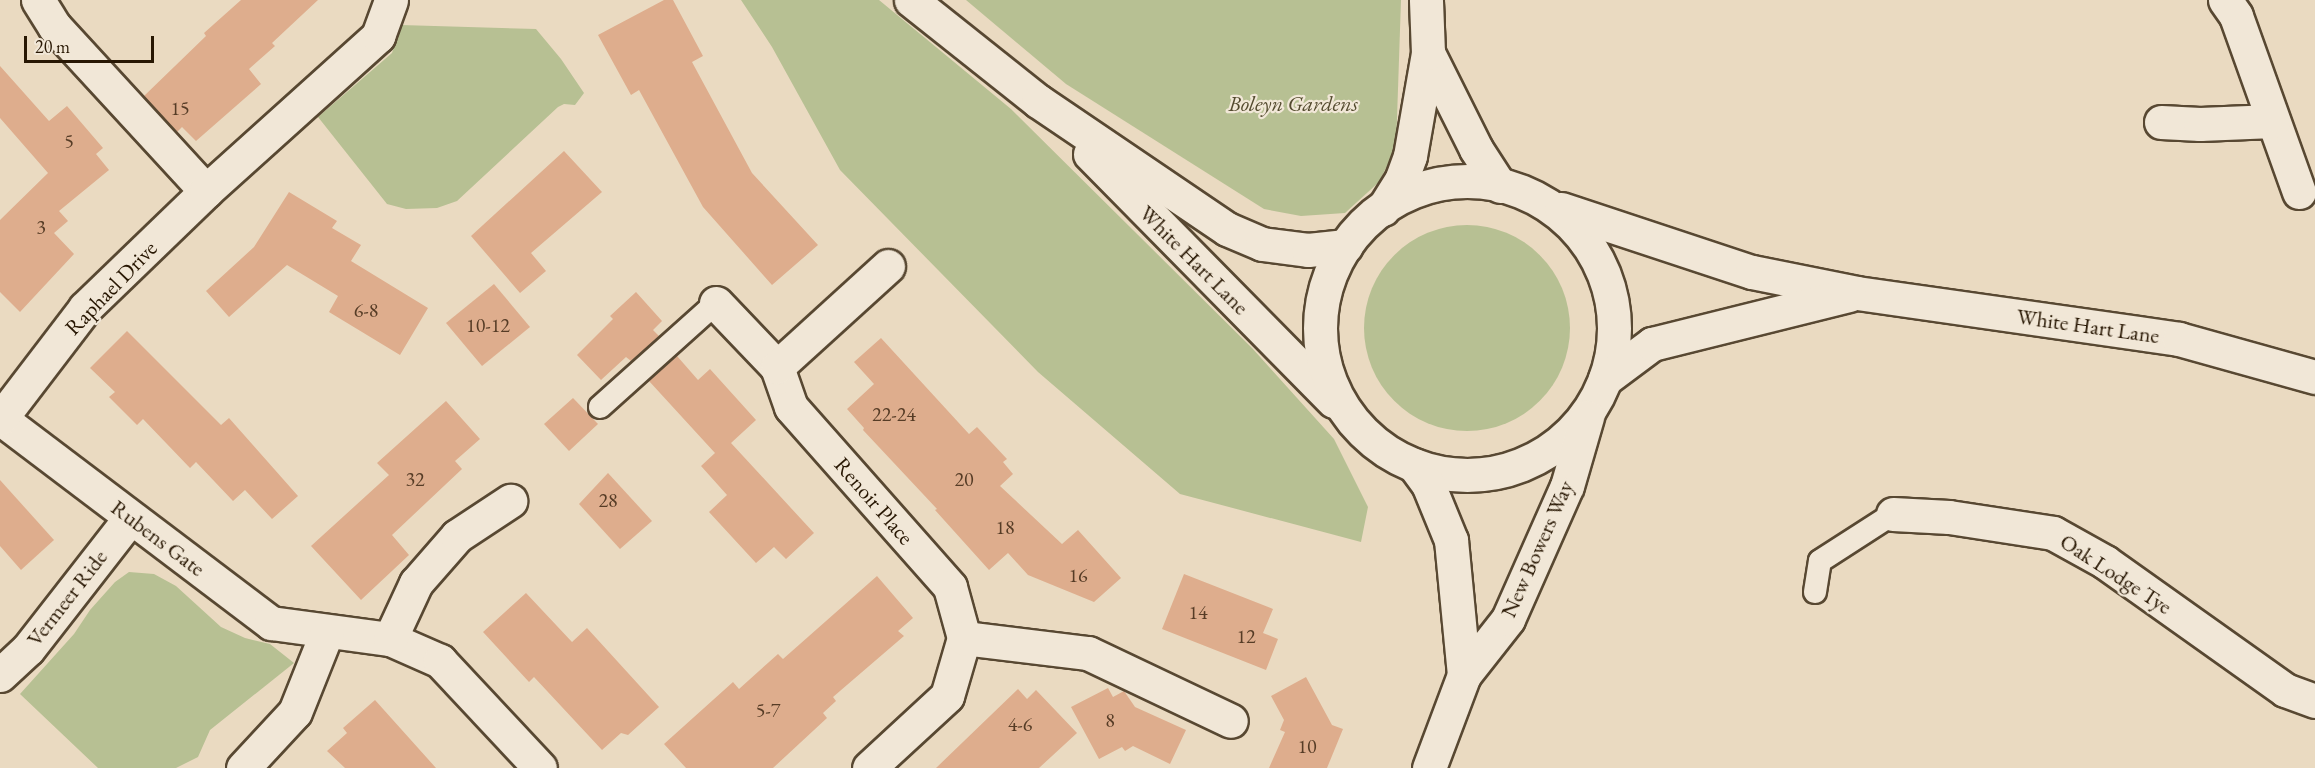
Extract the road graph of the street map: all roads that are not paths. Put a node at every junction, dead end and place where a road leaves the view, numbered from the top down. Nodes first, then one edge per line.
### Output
1 (38, 0) edge
2 (391, 0) edge
3 (911, 0) edge
4 (1426, 0) edge
5 (2225, 0) edge
6 (1428, 53) junction
7 (1038, 101) junction
8 (2273, 121) junction
9 (2161, 122) dead end
10 (1500, 186) junction
11 (206, 191) junction
12 (2299, 192) dead end
13 (1543, 202) junction
14 (1383, 209) junction
15 (1346, 246) junction
16 (888, 266) dead end
17 (1857, 293) junction
18 (716, 303) joint
19 (777, 367) junction
20 (2315, 377) edge
21 (1605, 379) junction
22 (600, 407) dead end
23 (1588, 412) junction
24 (0, 418) edge
25 (1350, 418) junction
26 (1414, 465) junction
27 (510, 501) dead end
28 (1893, 514) joint
29 (130, 518) junction
30 (1815, 592) dead end
31 (327, 632) junction
32 (964, 638) junction
33 (390, 639) junction
34 (0, 675) edge
35 (1464, 675) junction
36 (2315, 701) edge
37 (1231, 721) dead end
38 (243, 768) edge
39 (540, 768) edge
40 (869, 768) edge
41 (1429, 768) edge

1 - 11 street
2 - 11 street, Raphael Drive
3 - 7 street, White Hart Lane
4 - 6 street
5 - 8 street
6 - 10 street
6 - 14 street
7 - 15 street, White Hart Lane
7 - 25 street, White Hart Lane
8 - 9 street
8 - 12 street
10 - 13 street, White Hart Lane
10 - 14 street, White Hart Lane
11 - 24 street, Raphael Drive
13 - 17 street, White Hart Lane
13 - 21 street
14 - 15 street
15 - 25 street
16 - 19 street
17 - 20 street, White Hart Lane
17 - 21 street, White Hart Lane
18 - 19 street, Renoir Place
18 - 22 lane, Renoir Place
19 - 32 street, Renoir Place
21 - 23 street
23 - 26 street
23 - 35 street, New Bowers Way
24 - 29 street, Rubens Gate
25 - 26 street
26 - 35 street, New Bowers Way
27 - 33 street
28 - 30 lane
28 - 36 street, Oak Lodge Tye
29 - 31 street, Rubens Gate
29 - 34 street, Vermeer Ride
31 - 33 street, Rubens Gate
31 - 38 street
32 - 37 street
32 - 40 street
33 - 39 street, Rubens Gate
35 - 41 street, New Bowers Way

